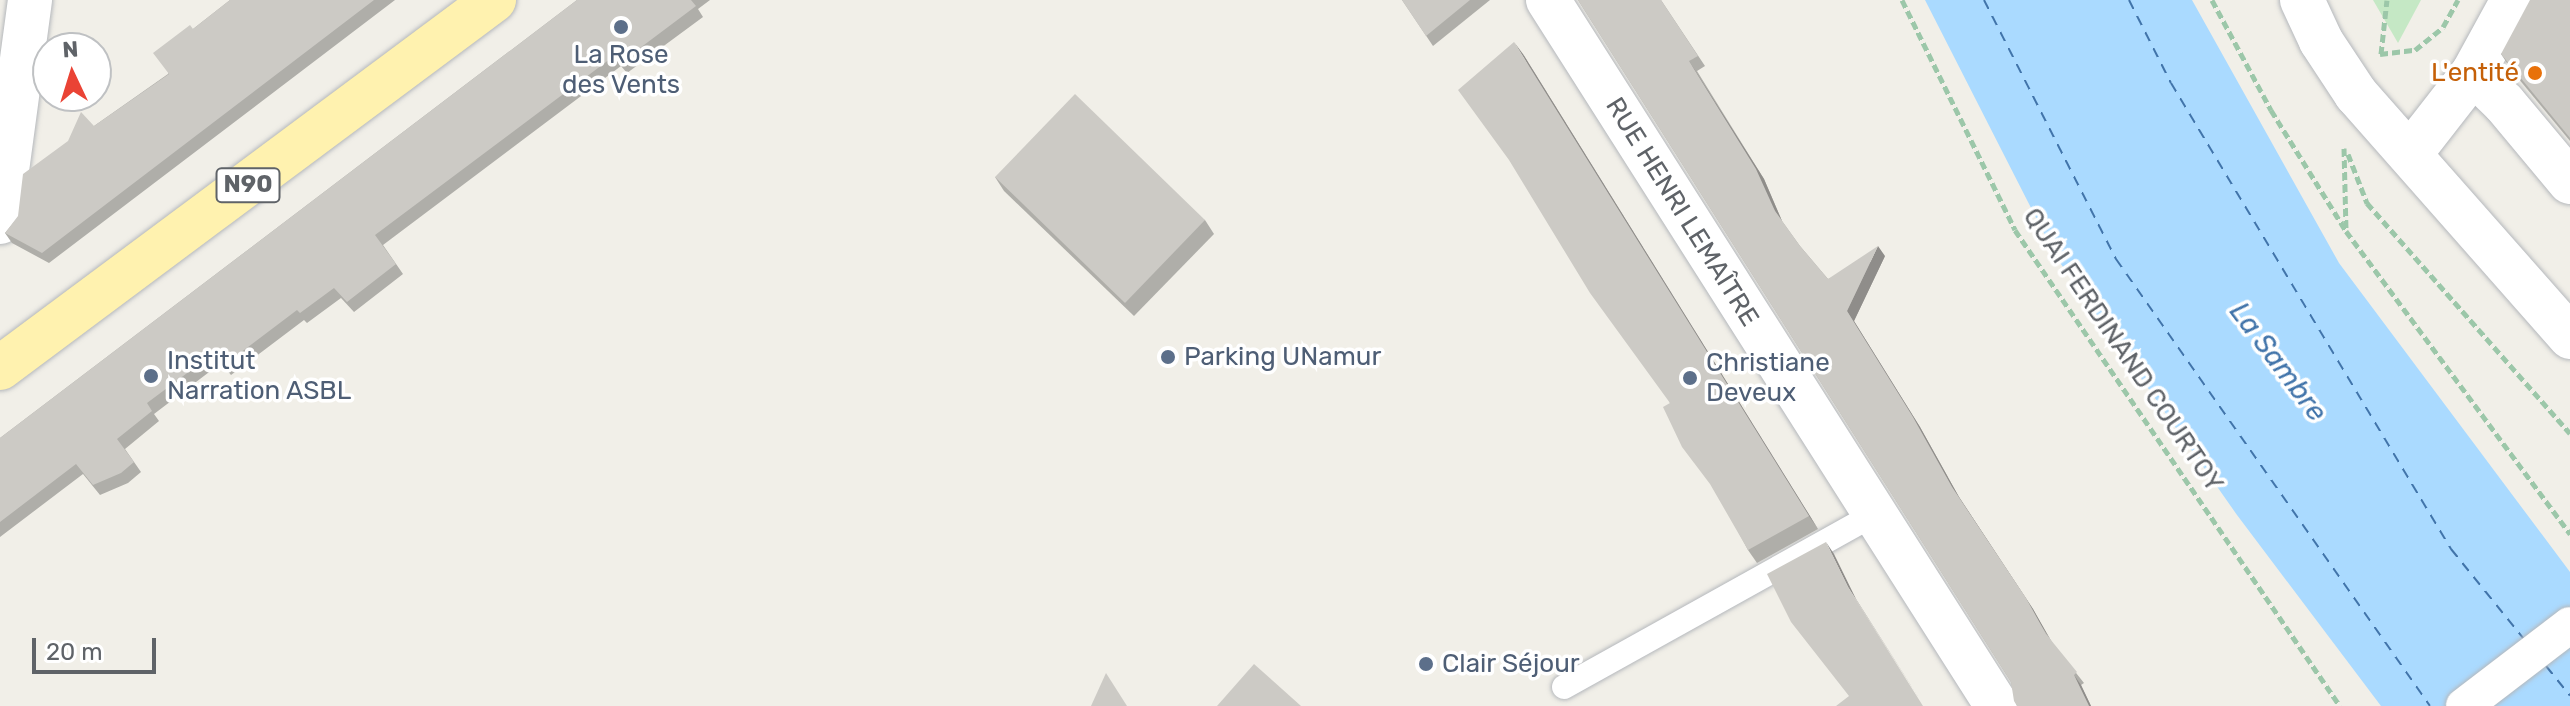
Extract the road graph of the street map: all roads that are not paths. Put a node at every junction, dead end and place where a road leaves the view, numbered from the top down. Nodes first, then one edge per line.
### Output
1 (30, 0) edge
2 (494, 0) edge
3 (1548, 0) edge
4 (2302, 0) edge
5 (2513, 0) edge
6 (2473, 73) junction
7 (2410, 154) junction
8 (2570, 182) edge
9 (0, 222) edge
10 (2570, 337) edge
11 (0, 368) edge
12 (1873, 515) junction
13 (2570, 625) edge
14 (1564, 687) dead end
15 (1997, 706) edge
16 (2464, 706) edge

1 - 9 street
2 - 11 main road, N90
3 - 12 street, RUE HENRI LEMAÎTRE
4 - 7 street
5 - 6 street
6 - 7 street
6 - 8 street
7 - 10 street
12 - 14 lane
12 - 15 street, RUE HENRI LEMAÎTRE
13 - 16 street

